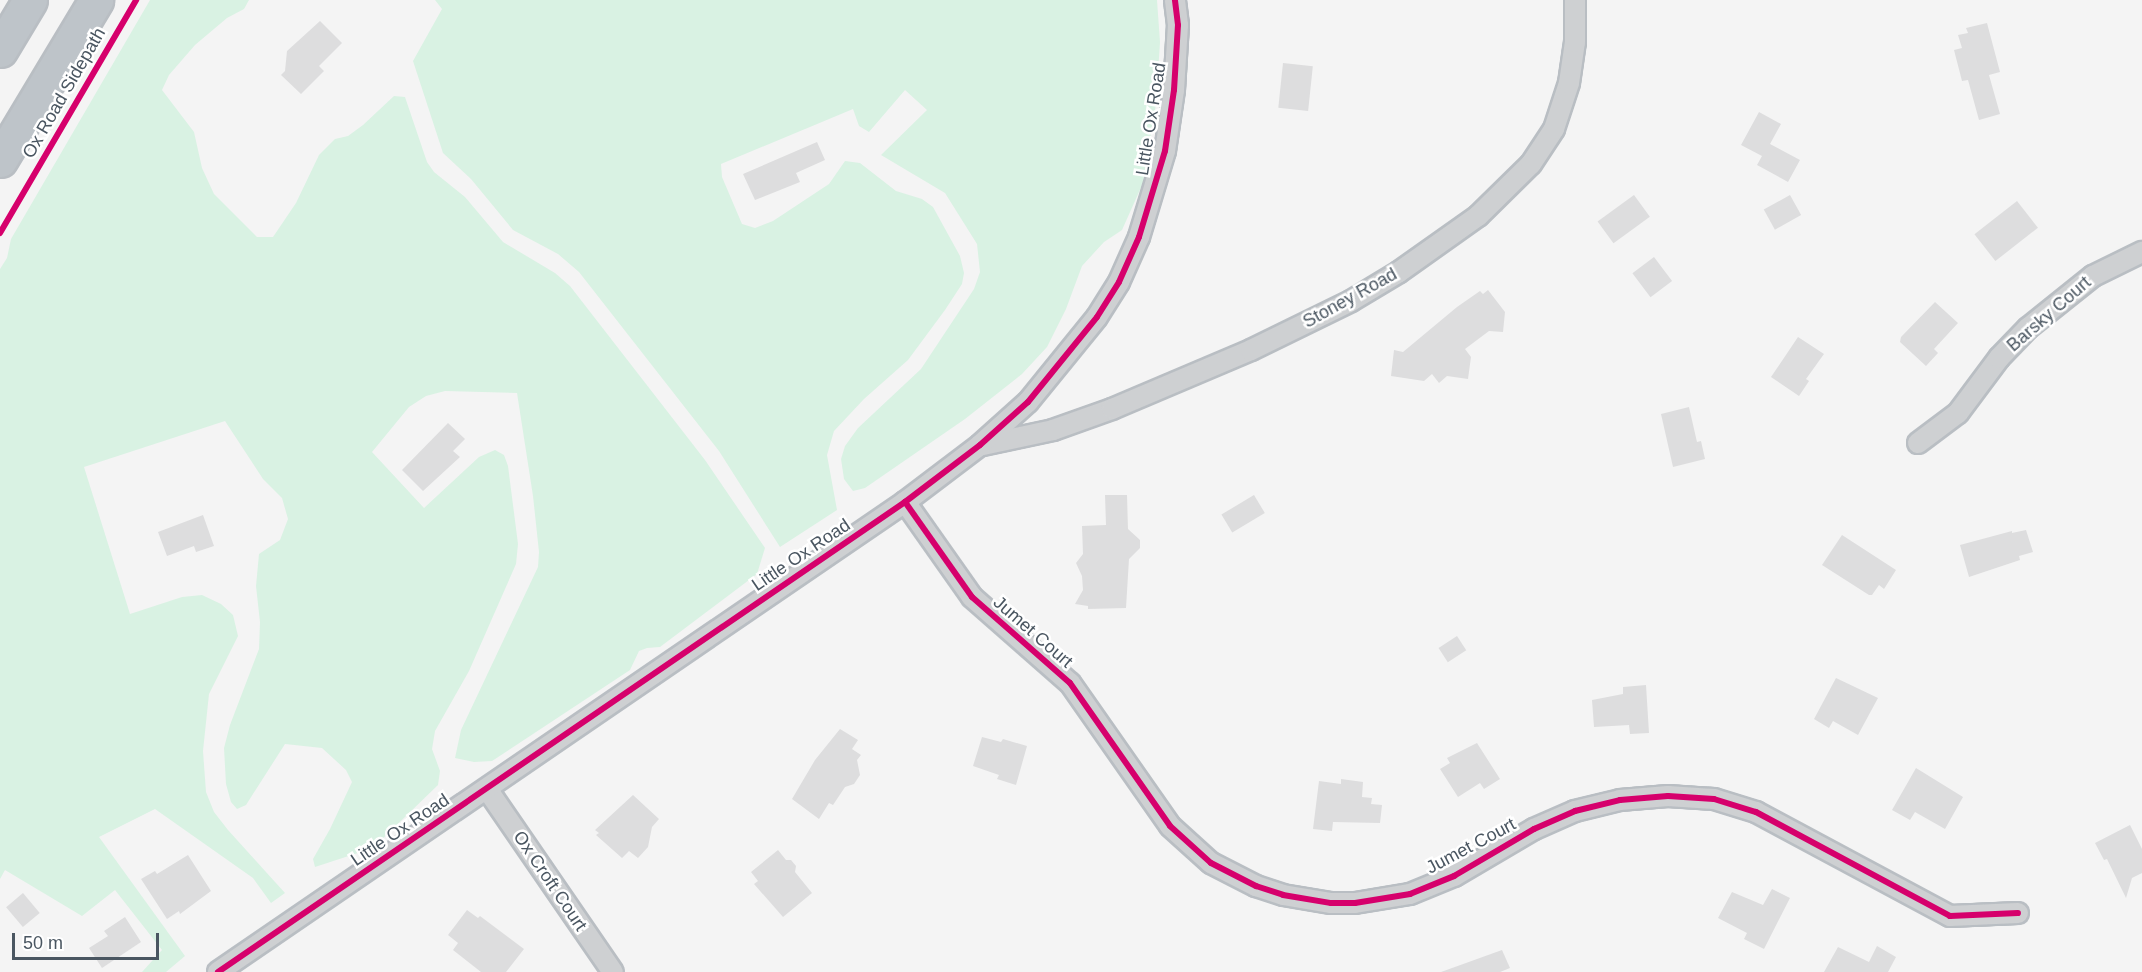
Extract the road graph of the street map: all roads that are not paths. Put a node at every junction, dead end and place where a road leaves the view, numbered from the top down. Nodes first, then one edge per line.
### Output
1 (30, 0) edge
2 (96, 0) edge
3 (1175, 0) edge
4 (1575, 0) edge
5 (0, 50) edge
6 (0, 160) edge
7 (2142, 252) edge
8 (1918, 443) dead end
9 (980, 446) junction
10 (905, 502) junction
11 (487, 789) junction
12 (2018, 913) dead end
13 (218, 972) edge
14 (613, 972) edge

1 - 5 highway
2 - 6 highway
3 - 9 street, Little Ox Road
4 - 9 street, Stoney Road
7 - 8 street, Barsky Court
9 - 10 street, Little Ox Road
10 - 11 street, Little Ox Road
10 - 12 street, Jumet Court
11 - 13 street, Little Ox Road
11 - 14 street, Ox Croft Court

